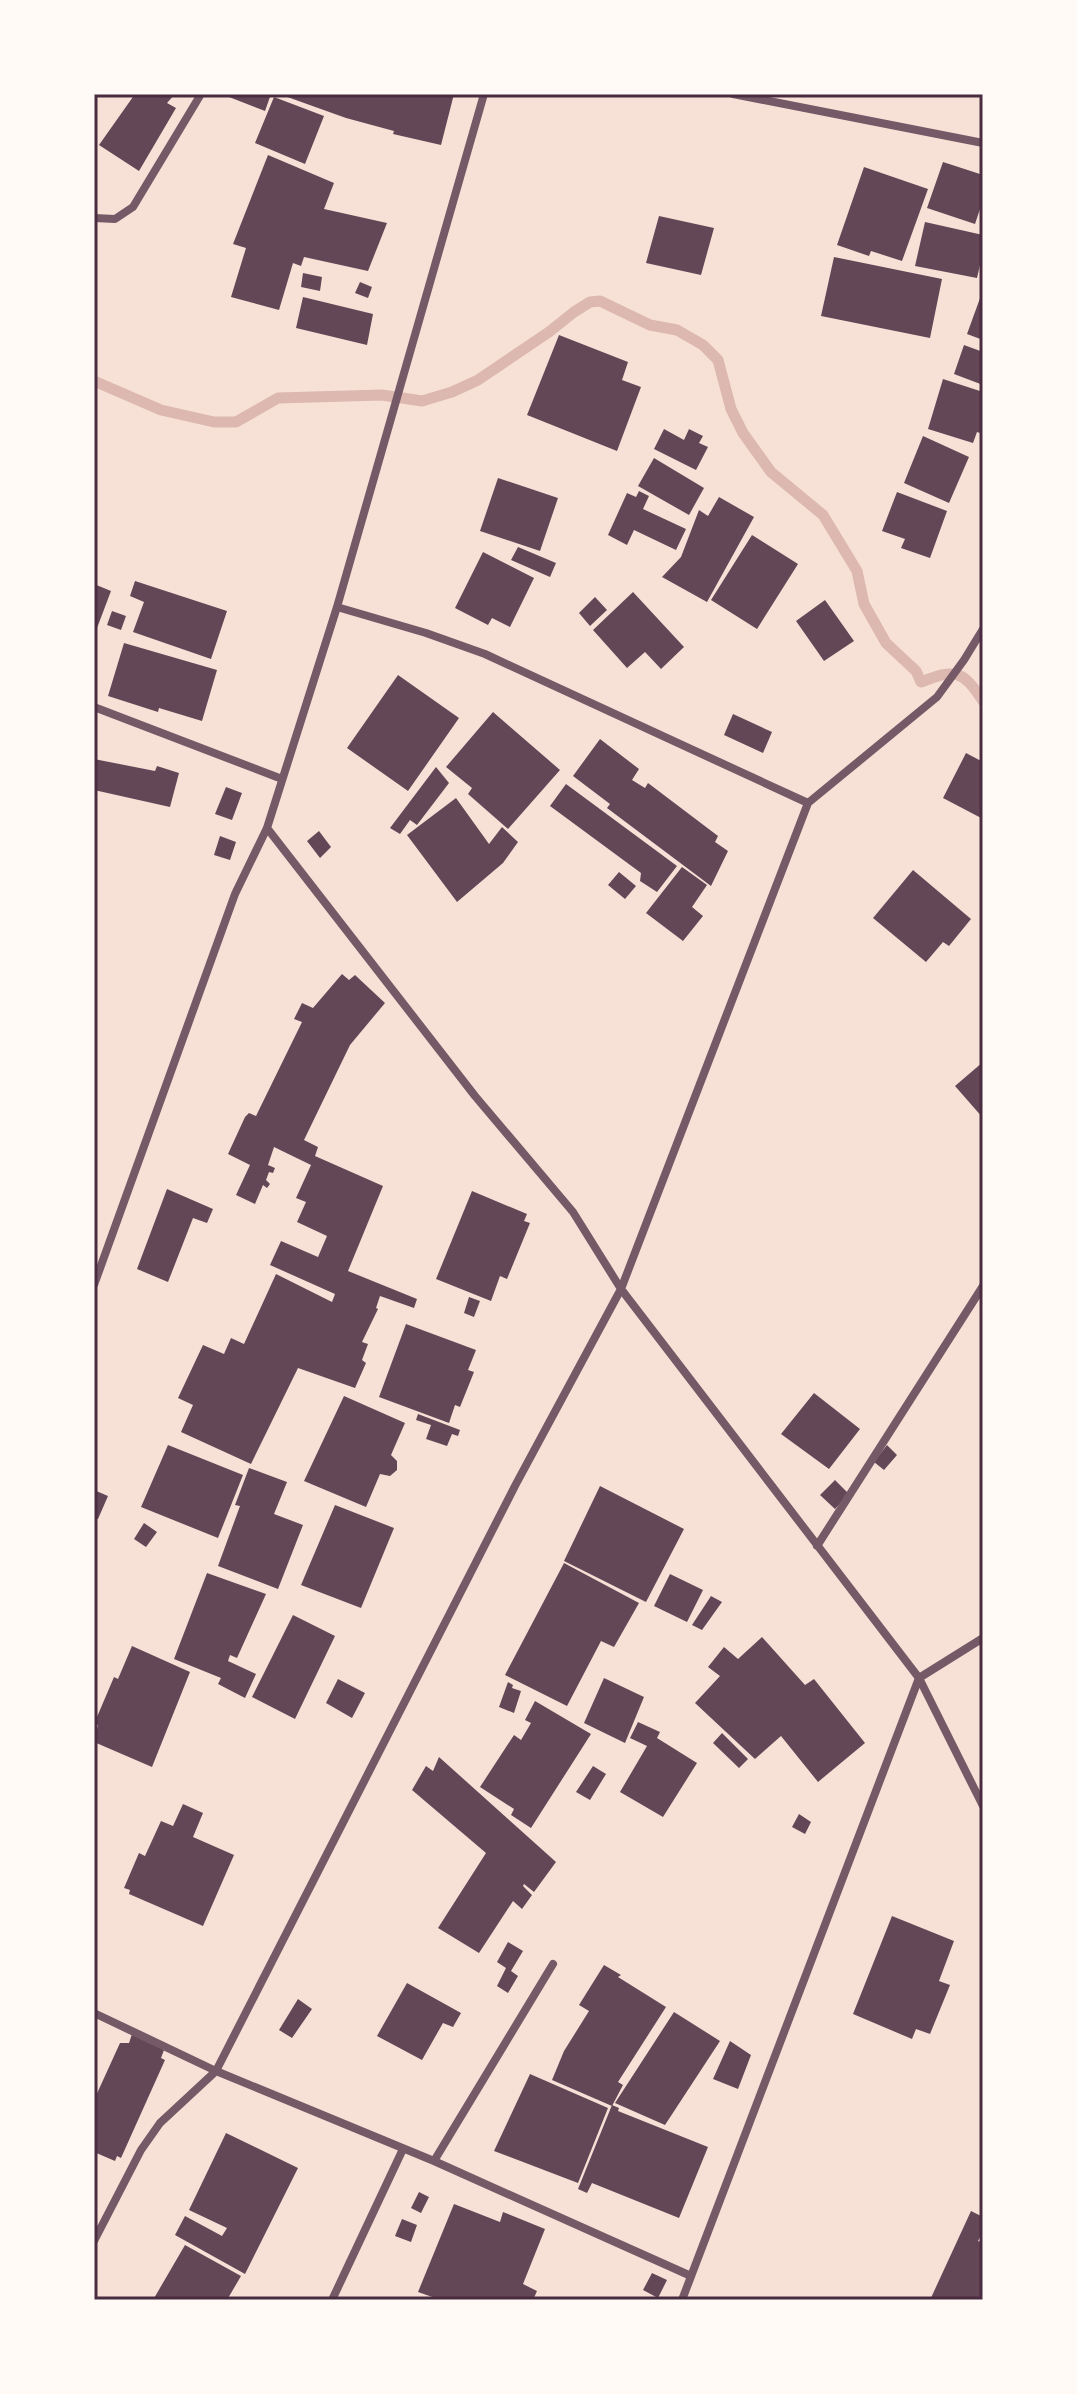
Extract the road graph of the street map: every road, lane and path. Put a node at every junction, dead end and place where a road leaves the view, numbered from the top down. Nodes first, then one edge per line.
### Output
1 (201, 94) edge
2 (484, 94) edge
3 (733, 94) edge
4 (983, 143) edge
5 (94, 218) edge
6 (337, 607) junction
7 (983, 629) edge
8 (94, 707) edge
9 (282, 779) junction
10 (808, 803) junction
11 (267, 828) junction
12 (94, 1285) edge
13 (983, 1286) edge
14 (621, 1289) junction
15 (817, 1546) junction
16 (983, 1638) edge
17 (919, 1678) junction
18 (983, 1806) edge
19 (553, 1964) dead end
20 (94, 2013) edge
21 (216, 2071) junction
22 (403, 2149) junction
23 (434, 2161) junction
24 (94, 2241) edge
25 (691, 2276) junction
26 (332, 2300) edge
27 (682, 2300) edge

1 - 5 street
2 - 6 street
3 - 4 street
6 - 9 street
6 - 10 street
7 - 10 street
8 - 9 street
9 - 11 street
10 - 14 street
11 - 12 street
11 - 14 street
13 - 15 street
14 - 15 street
14 - 21 street
15 - 17 street
16 - 17 street
17 - 18 street
17 - 25 street
19 - 23 street
20 - 21 street
21 - 22 street
21 - 24 street
22 - 23 street
22 - 26 street
23 - 25 street
25 - 27 street

